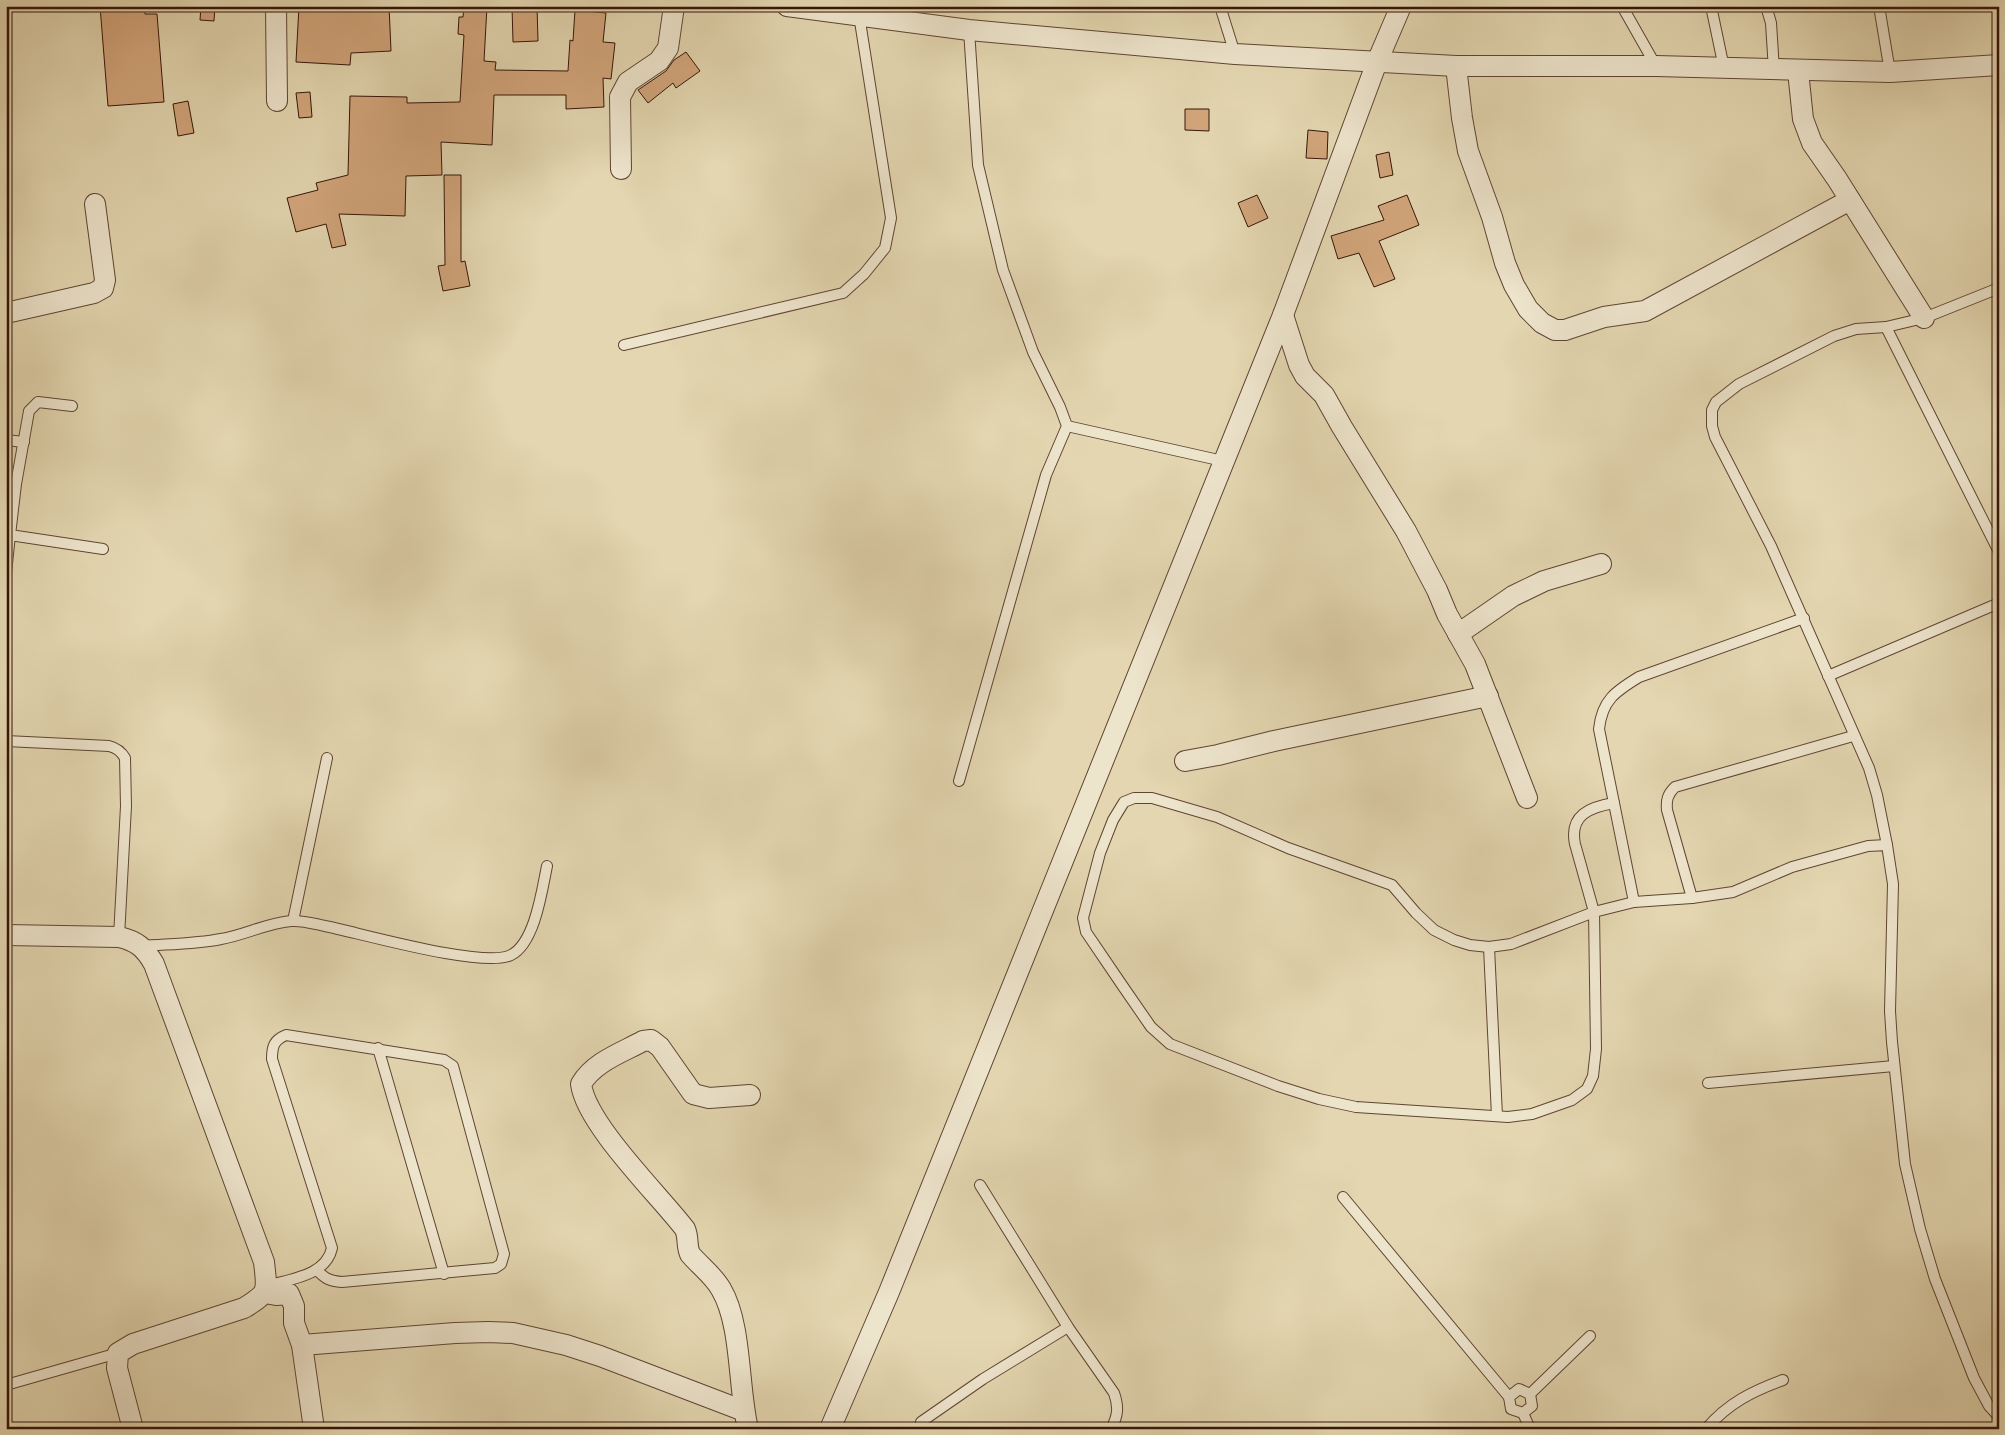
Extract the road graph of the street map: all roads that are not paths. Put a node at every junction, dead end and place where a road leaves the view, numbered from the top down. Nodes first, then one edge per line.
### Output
1 (276, 6) edge
2 (674, 6) edge
3 (787, 6) edge
4 (1220, 6) edge
5 (1401, 6) edge
6 (1622, 6) edge
7 (1711, 6) edge
8 (1766, 6) edge
9 (1879, 6) edge
10 (869, 13) edge
11 (969, 30) junction
12 (1235, 54) junction
13 (1377, 62) junction
14 (1456, 66) junction
15 (1656, 66) junction
16 (1999, 66) edge
17 (1724, 68) junction
18 (1774, 70) junction
19 (1798, 71) junction
20 (1890, 72) junction
21 (277, 101) dead end
22 (620, 169) dead end
23 (1850, 200) junction
24 (94, 204) dead end
25 (1999, 288) edge
26 (6, 313) edge
27 (1283, 315) junction
28 (1924, 318) junction
29 (1886, 328) junction
30 (624, 345) dead end
31 (72, 406) dead end
32 (1067, 426) junction
33 (6, 440) edge
34 (24, 442) junction
35 (1224, 461) junction
36 (10, 535) junction
37 (103, 549) dead end
38 (1999, 552) edge
39 (1601, 564) dead end
40 (6, 573) edge
41 (1999, 603) edge
42 (1804, 618) junction
43 (1458, 634) junction
44 (1828, 676) junction
45 (1488, 696) junction
46 (1853, 736) junction
47 (6, 741) edge
48 (327, 758) dead end
49 (1186, 761) dead end
50 (959, 781) dead end
51 (1527, 798) dead end
52 (1614, 803) junction
53 (1887, 845) junction
54 (547, 866) dead end
55 (1692, 898) junction
56 (1634, 902) junction
57 (1594, 912) junction
58 (293, 921) junction
59 (6, 935) edge
60 (119, 937) junction
61 (142, 946) junction
62 (1489, 947) junction
63 (378, 1048) junction
64 (1894, 1066) junction
65 (1708, 1083) dead end
66 (750, 1095) dead end
67 (1497, 1116) junction
68 (980, 1185) dead end
69 (1343, 1197) dead end
70 (317, 1270) junction
71 (444, 1274) junction
72 (266, 1290) junction
73 (1068, 1327) junction
74 (1590, 1336) dead end
75 (302, 1345) junction
76 (118, 1353) junction
77 (1783, 1380) dead end
78 (6, 1385) edge
79 (1530, 1394) junction
80 (1509, 1397) junction
81 (1523, 1413) junction
82 (1999, 1417) edge
83 (746, 1420) edge
84 (920, 1422) dead end
85 (133, 1429) edge
86 (314, 1429) edge
87 (830, 1429) edge
88 (1110, 1429) edge
89 (1530, 1429) edge
90 (1706, 1429) edge

1 - 21 street
2 - 22 street
3 - 10 street
4 - 12 lane
5 - 13 street
6 - 15 lane
7 - 17 lane
8 - 18 lane
9 - 20 lane
10 - 11 street
10 - 30 lane
11 - 12 street
11 - 32 lane
12 - 13 street
13 - 14 street
13 - 27 street
14 - 15 street
14 - 23 street
15 - 17 street
16 - 20 street
17 - 18 street
18 - 19 street
19 - 20 street
19 - 23 street
23 - 28 street
24 - 26 street
25 - 28 lane
27 - 35 street
27 - 43 street
28 - 29 lane
29 - 38 lane
29 - 42 lane
31 - 34 lane
32 - 35 lane
32 - 50 lane
33 - 34 lane
34 - 36 lane
35 - 87 street
36 - 37 lane
36 - 40 lane
39 - 43 street
41 - 44 lane
42 - 44 lane
42 - 52 lane
43 - 45 street
44 - 46 lane
45 - 49 street
45 - 51 street
46 - 53 lane
46 - 55 lane
47 - 60 lane
48 - 58 lane
52 - 56 lane
52 - 57 lane
53 - 55 lane
53 - 64 lane
54 - 58 lane
55 - 56 lane
56 - 57 lane
57 - 62 lane
57 - 67 lane
58 - 61 lane
59 - 60 street
60 - 61 street
61 - 72 street
62 - 67 lane
62 - 67 lane
63 - 70 lane
63 - 71 lane
63 - 71 lane
64 - 65 lane
64 - 82 lane
66 - 83 street
68 - 73 lane
69 - 80 lane
70 - 71 lane
70 - 72 lane
72 - 75 street
72 - 76 street
73 - 84 lane
73 - 88 lane
74 - 79 lane
75 - 83 street
75 - 86 street
76 - 78 lane
76 - 85 street
77 - 90 lane
79 - 80 lane
79 - 81 lane
80 - 81 lane
81 - 89 lane

